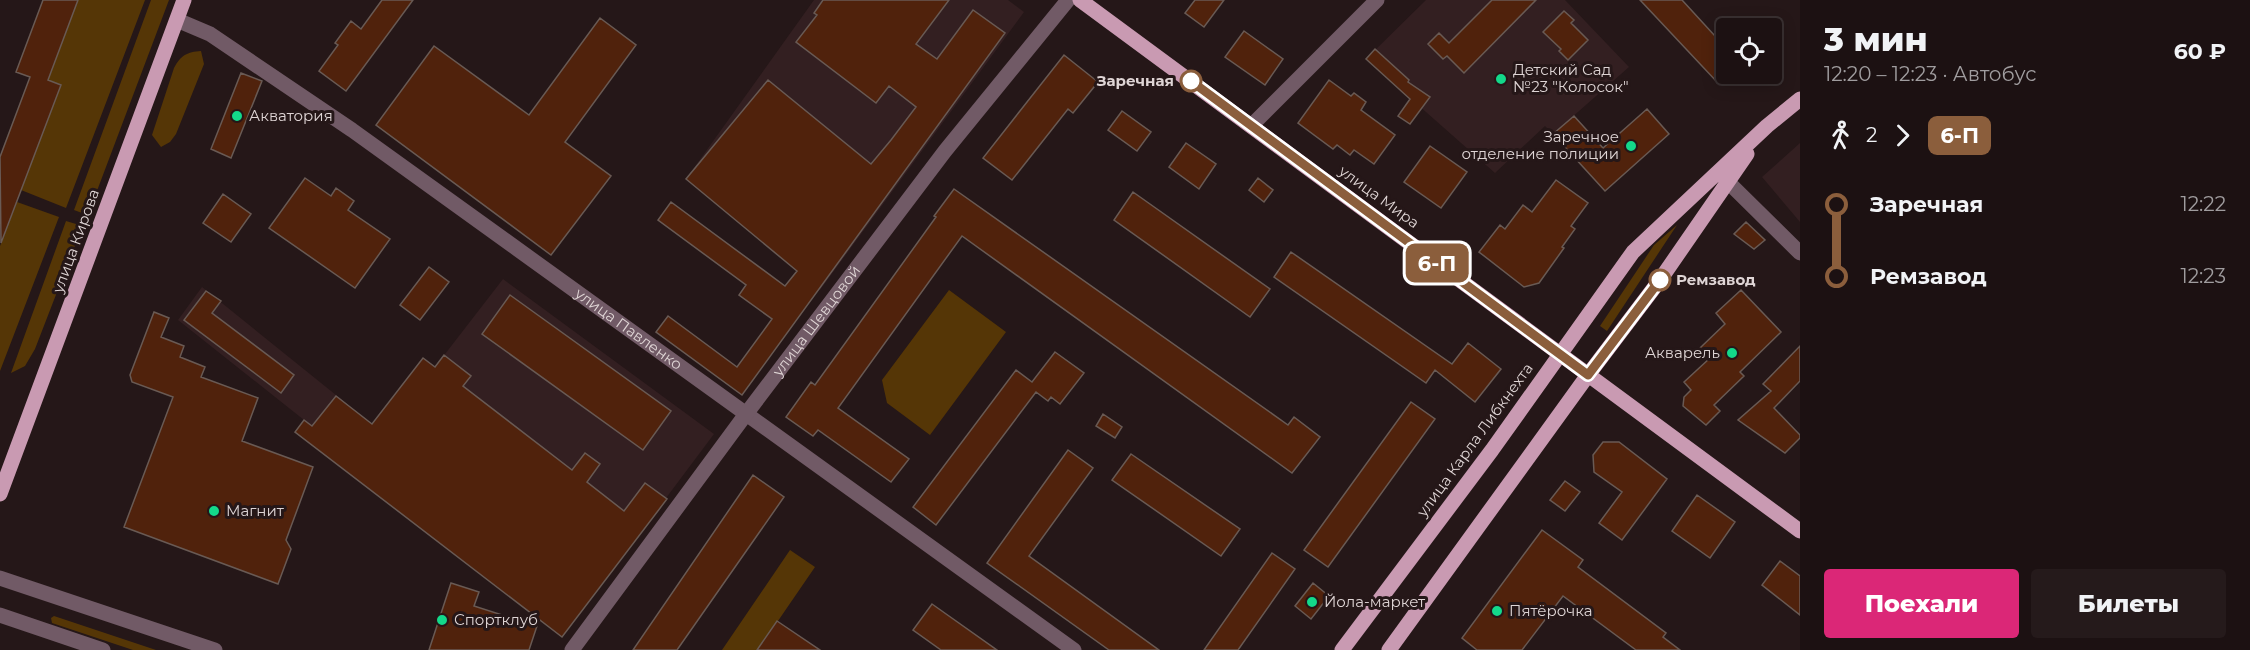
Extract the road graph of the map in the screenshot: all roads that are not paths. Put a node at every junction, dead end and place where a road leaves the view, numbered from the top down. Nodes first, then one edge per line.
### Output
1 (184, 0) edge
2 (1068, 0) edge
3 (1084, 1) edge
4 (1372, 2) edge
5 (177, 20) junction
6 (1800, 99) edge
7 (1251, 126) junction
8 (1767, 126) junction
9 (1727, 181) junction
10 (1800, 253) edge
11 (1560, 354) junction
12 (1588, 375) junction
13 (746, 414) junction
14 (0, 494) edge
15 (1800, 531) edge
16 (0, 578) edge
17 (0, 615) edge
18 (103, 650) edge
19 (214, 650) edge
20 (573, 650) edge
21 (1074, 650) edge
22 (1342, 650) edge
23 (1389, 650) edge

1 - 5 main road, улица Кирова
2 - 13 street, улица Шевцовой
3 - 7 main road, улица Мира
4 - 7 street
5 - 13 street, улица Павленко
5 - 14 main road, улица Кирова
6 - 8 main road, улица Карла Либкнехта
7 - 11 main road, улица Мира
8 - 9 main road, улица Карла Либкнехта
8 - 11 main road, улица Карла Либкнехта
9 - 10 street
9 - 12 main road, улица Карла Либкнехта
11 - 12 main road, улица Мира
11 - 22 main road, улица Карла Либкнехта
12 - 15 main road, улица Мира
12 - 23 main road, улица Карла Либкнехта
13 - 20 street, улица Шевцовой
13 - 21 street, улица Павленко
16 - 19 street
17 - 18 street

